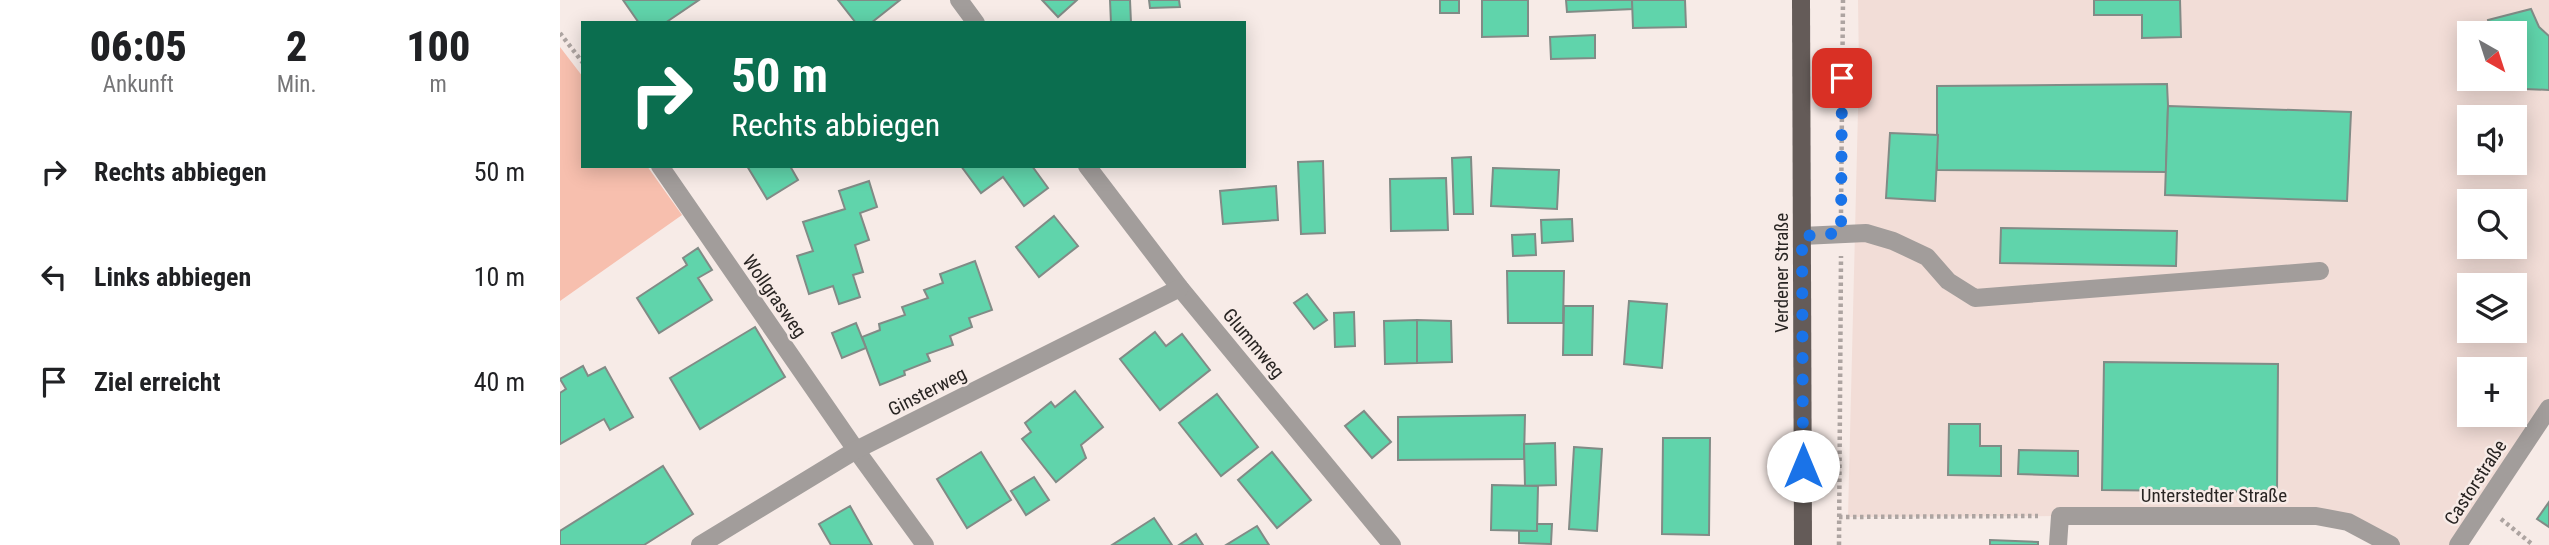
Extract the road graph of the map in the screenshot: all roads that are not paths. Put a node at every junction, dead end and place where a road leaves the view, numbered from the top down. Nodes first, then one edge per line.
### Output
1 (959, 0) edge
2 (1801, 0) edge
3 (975, 21) edge
4 (661, 168) edge
5 (1089, 168) edge
6 (1802, 236) junction
7 (2320, 271) dead end
8 (1180, 288) junction
9 (2549, 408) edge
10 (856, 450) junction
11 (700, 545) edge
12 (925, 545) edge
13 (1392, 545) edge
14 (1803, 545) edge
15 (2058, 545) edge
16 (2391, 545) edge
17 (2458, 545) edge

1 - 3 street
2 - 6 main road, Verdener Straße
4 - 10 street, Wollgrasweg
5 - 8 street, Glummweg
6 - 7 street
6 - 14 main road, Verdener Straße
8 - 10 street, Ginsterweg
8 - 13 street, Glummweg
9 - 17 street, Castorstraße
10 - 11 street, Ginsterweg
10 - 12 street, Wollgrasweg
15 - 16 street, Unterstedter Straße

